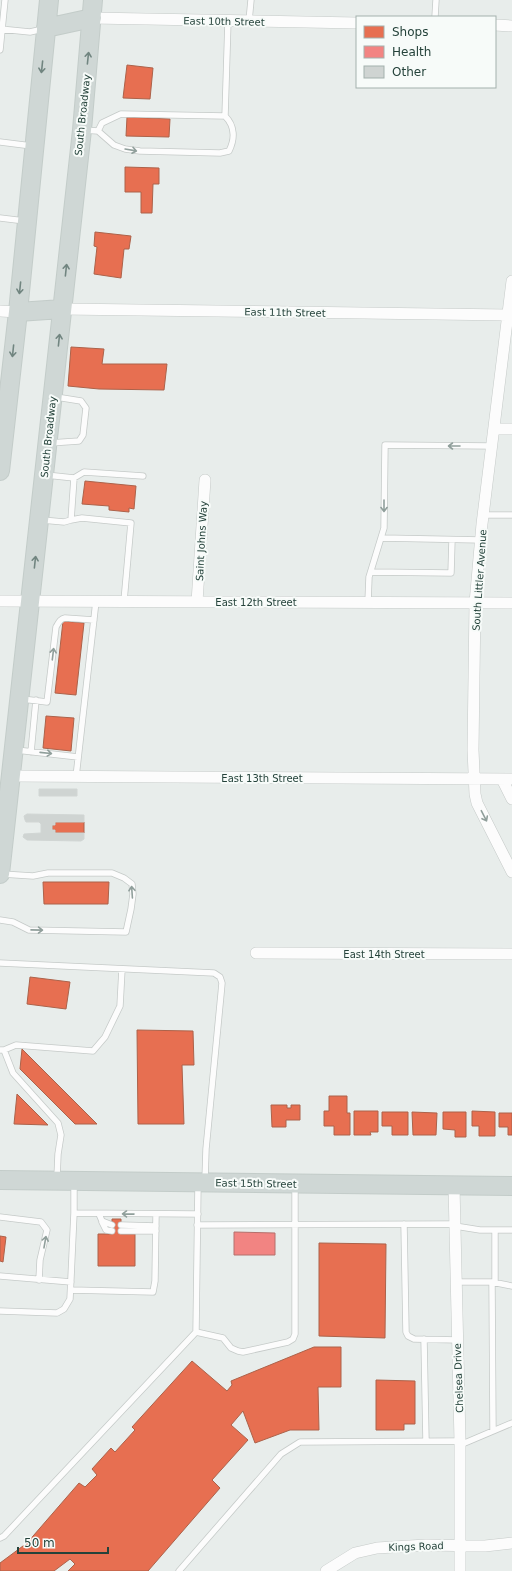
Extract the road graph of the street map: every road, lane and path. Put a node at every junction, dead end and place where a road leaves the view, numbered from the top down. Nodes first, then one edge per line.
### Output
1 (5, 0) edge
2 (49, 0) edge
3 (93, 0) edge
4 (251, 0) edge
5 (436, 0) edge
6 (435, 16) edge
7 (92, 18) junction
8 (228, 21) junction
9 (249, 21) junction
10 (356, 23) edge
11 (496, 25) edge
12 (512, 26) edge
13 (46, 28) junction
14 (1, 30) edge
15 (0, 50) edge
16 (225, 116) junction
17 (90, 131) junction
18 (0, 142) edge
19 (34, 146) junction
20 (0, 218) edge
21 (27, 221) junction
22 (512, 281) edge
23 (62, 309) junction
24 (0, 311) edge
25 (18, 312) junction
26 (508, 314) junction
27 (5, 380) edge
28 (53, 397) junction
29 (2, 428) edge
30 (495, 429) junction
31 (512, 429) edge
32 (48, 443) junction
33 (493, 446) junction
34 (0, 471) edge
35 (44, 475) junction
36 (143, 476) dead end
37 (74, 478) junction
38 (205, 480) dead end
39 (484, 515) junction
40 (512, 515) edge
41 (39, 520) junction
42 (71, 520) junction
43 (382, 538) junction
44 (452, 540) junction
45 (481, 540) junction
46 (371, 572) junction
47 (0, 601) edge
48 (31, 601) junction
49 (96, 601) junction
50 (124, 601) junction
51 (197, 602) junction
52 (368, 602) junction
53 (476, 603) junction
54 (512, 603) edge
55 (94, 620) junction
56 (28, 700) junction
57 (23, 751) junction
58 (78, 757) junction
59 (6, 776) edge
60 (76, 777) junction
61 (507, 778) edge
62 (475, 779) junction
63 (512, 799) edge
64 (512, 872) edge
65 (0, 874) edge
66 (0, 920) edge
67 (256, 953) dead end
68 (512, 954) edge
69 (0, 962) edge
70 (122, 969) junction
71 (2, 1050) edge
72 (0, 1180) edge
73 (65, 1180) junction
74 (202, 1182) junction
75 (295, 1184) junction
76 (454, 1186) junction
77 (512, 1186) edge
78 (74, 1212) junction
79 (100, 1214) junction
80 (198, 1214) junction
81 (156, 1215) junction
82 (0, 1217) edge
83 (295, 1224) junction
84 (404, 1224) junction
85 (198, 1225) junction
86 (455, 1225) junction
87 (112, 1228) dead end
88 (121, 1228) dead end
89 (156, 1228) junction
90 (495, 1230) junction
91 (512, 1230) edge
92 (0, 1276) edge
93 (39, 1280) junction
94 (71, 1282) junction
95 (456, 1282) junction
96 (494, 1282) junction
97 (512, 1286) edge
98 (71, 1290) junction
99 (0, 1311) edge
100 (196, 1332) junction
101 (424, 1339) junction
102 (457, 1340) junction
103 (512, 1423) edge
104 (493, 1431) junction
105 (426, 1441) junction
106 (460, 1443) junction
107 (0, 1538) edge
108 (512, 1543) edge
109 (461, 1545) junction
110 (178, 1571) edge
111 (326, 1571) edge
112 (460, 1571) edge

1 - 14 lane
2 - 13 main road
3 - 7 main road, South Broadway
4 - 9 lane
5 - 6 lane
7 - 8 street, East 10th Street
7 - 13 main road
17 -> 7 main road, South Broadway
8 - 9 street, East 10th Street
8 - 16 lane
9 - 10 street, East 10th Street
11 - 12 street
13 - 14 lane
13 -> 19 main road
14 - 15 lane
16 - 17 lane
17 -> 16 lane
23 -> 17 main road, South Broadway
18 - 19 lane
19 - 21 main road
20 - 21 lane
21 -> 25 main road
22 - 26 street, South Littler Avenue
23 - 25 main road
23 - 26 street, East 11th Street
28 -> 23 main road, South Broadway
24 - 25 street
25 -> 27 main road
26 - 30 street, South Littler Avenue
27 - 29 main road
28 - 32 main road, South Broadway
28 - 32 lane
29 - 34 main road
30 - 31 street
30 - 33 street, South Littler Avenue
32 - 35 main road, South Broadway
33 - 39 street, South Littler Avenue
33 -> 43 lane
35 - 37 lane
35 - 41 main road, South Broadway
36 - 37 lane
37 - 42 lane
38 - 51 street, Saint Johns Way
39 - 40 lane
39 - 45 street, South Littler Avenue
41 - 42 lane
48 -> 41 main road, South Broadway
42 - 50 lane
43 - 44 lane
43 - 46 lane
44 - 45 lane
44 - 46 lane
45 - 53 street, South Littler Avenue
46 - 52 lane
47 - 48 street, East 12th Street
48 - 49 street, East 12th Street
48 - 56 main road, South Broadway
49 - 50 street, East 12th Street
49 - 55 lane
50 - 51 street, East 12th Street
51 - 52 street, East 12th Street
52 - 53 street, East 12th Street
53 - 54 street, East 12th Street
53 - 62 street, South Littler Avenue
56 -> 55 lane
55 - 58 lane
56 - 57 main road, South Broadway
57 -> 58 lane
57 - 59 main road, South Broadway
58 - 60 lane
59 - 60 street, East 13th Street
59 - 65 main road, South Broadway
60 - 62 street, East 13th Street
61 - 62 street, East 13th Street
61 - 63 street
62 -> 64 street, South Littler Avenue
66 -> 65 lane
67 - 68 street, East 14th Street
69 - 70 lane
70 - 71 lane
70 - 74 lane
71 - 73 lane
72 - 73 main road, East 15th Street
73 - 74 main road, East 15th Street
73 - 78 lane
74 - 75 main road, East 15th Street
74 - 80 lane
75 - 76 main road, East 15th Street
75 - 83 lane
76 - 77 main road, East 15th Street
76 - 86 street, Chelsea Drive
78 - 79 lane
78 - 94 lane
81 -> 79 lane
79 - 87 lane
80 - 81 lane
80 - 85 lane
81 - 89 lane
93 -> 82 lane
83 - 84 lane
83 - 85 lane
83 - 100 lane
84 - 86 lane
84 - 101 lane
85 - 100 lane
86 - 90 lane
86 - 95 street, Chelsea Drive
88 - 89 lane
89 - 98 lane
90 - 91 lane
90 - 96 lane
92 - 93 lane
93 - 94 lane
94 - 98 lane
95 - 96 lane
95 - 102 street, Chelsea Drive
96 - 97 lane
96 - 104 lane
98 - 99 lane
100 - 107 lane
101 - 102 lane
101 - 105 lane
102 - 106 street, Chelsea Drive
103 - 104 lane
104 - 106 lane
105 - 106 lane
105 - 110 lane
106 - 109 street, Chelsea Drive
108 - 109 street, Kings Road
109 - 111 street, Kings Road
109 - 112 street, Chelsea Drive

